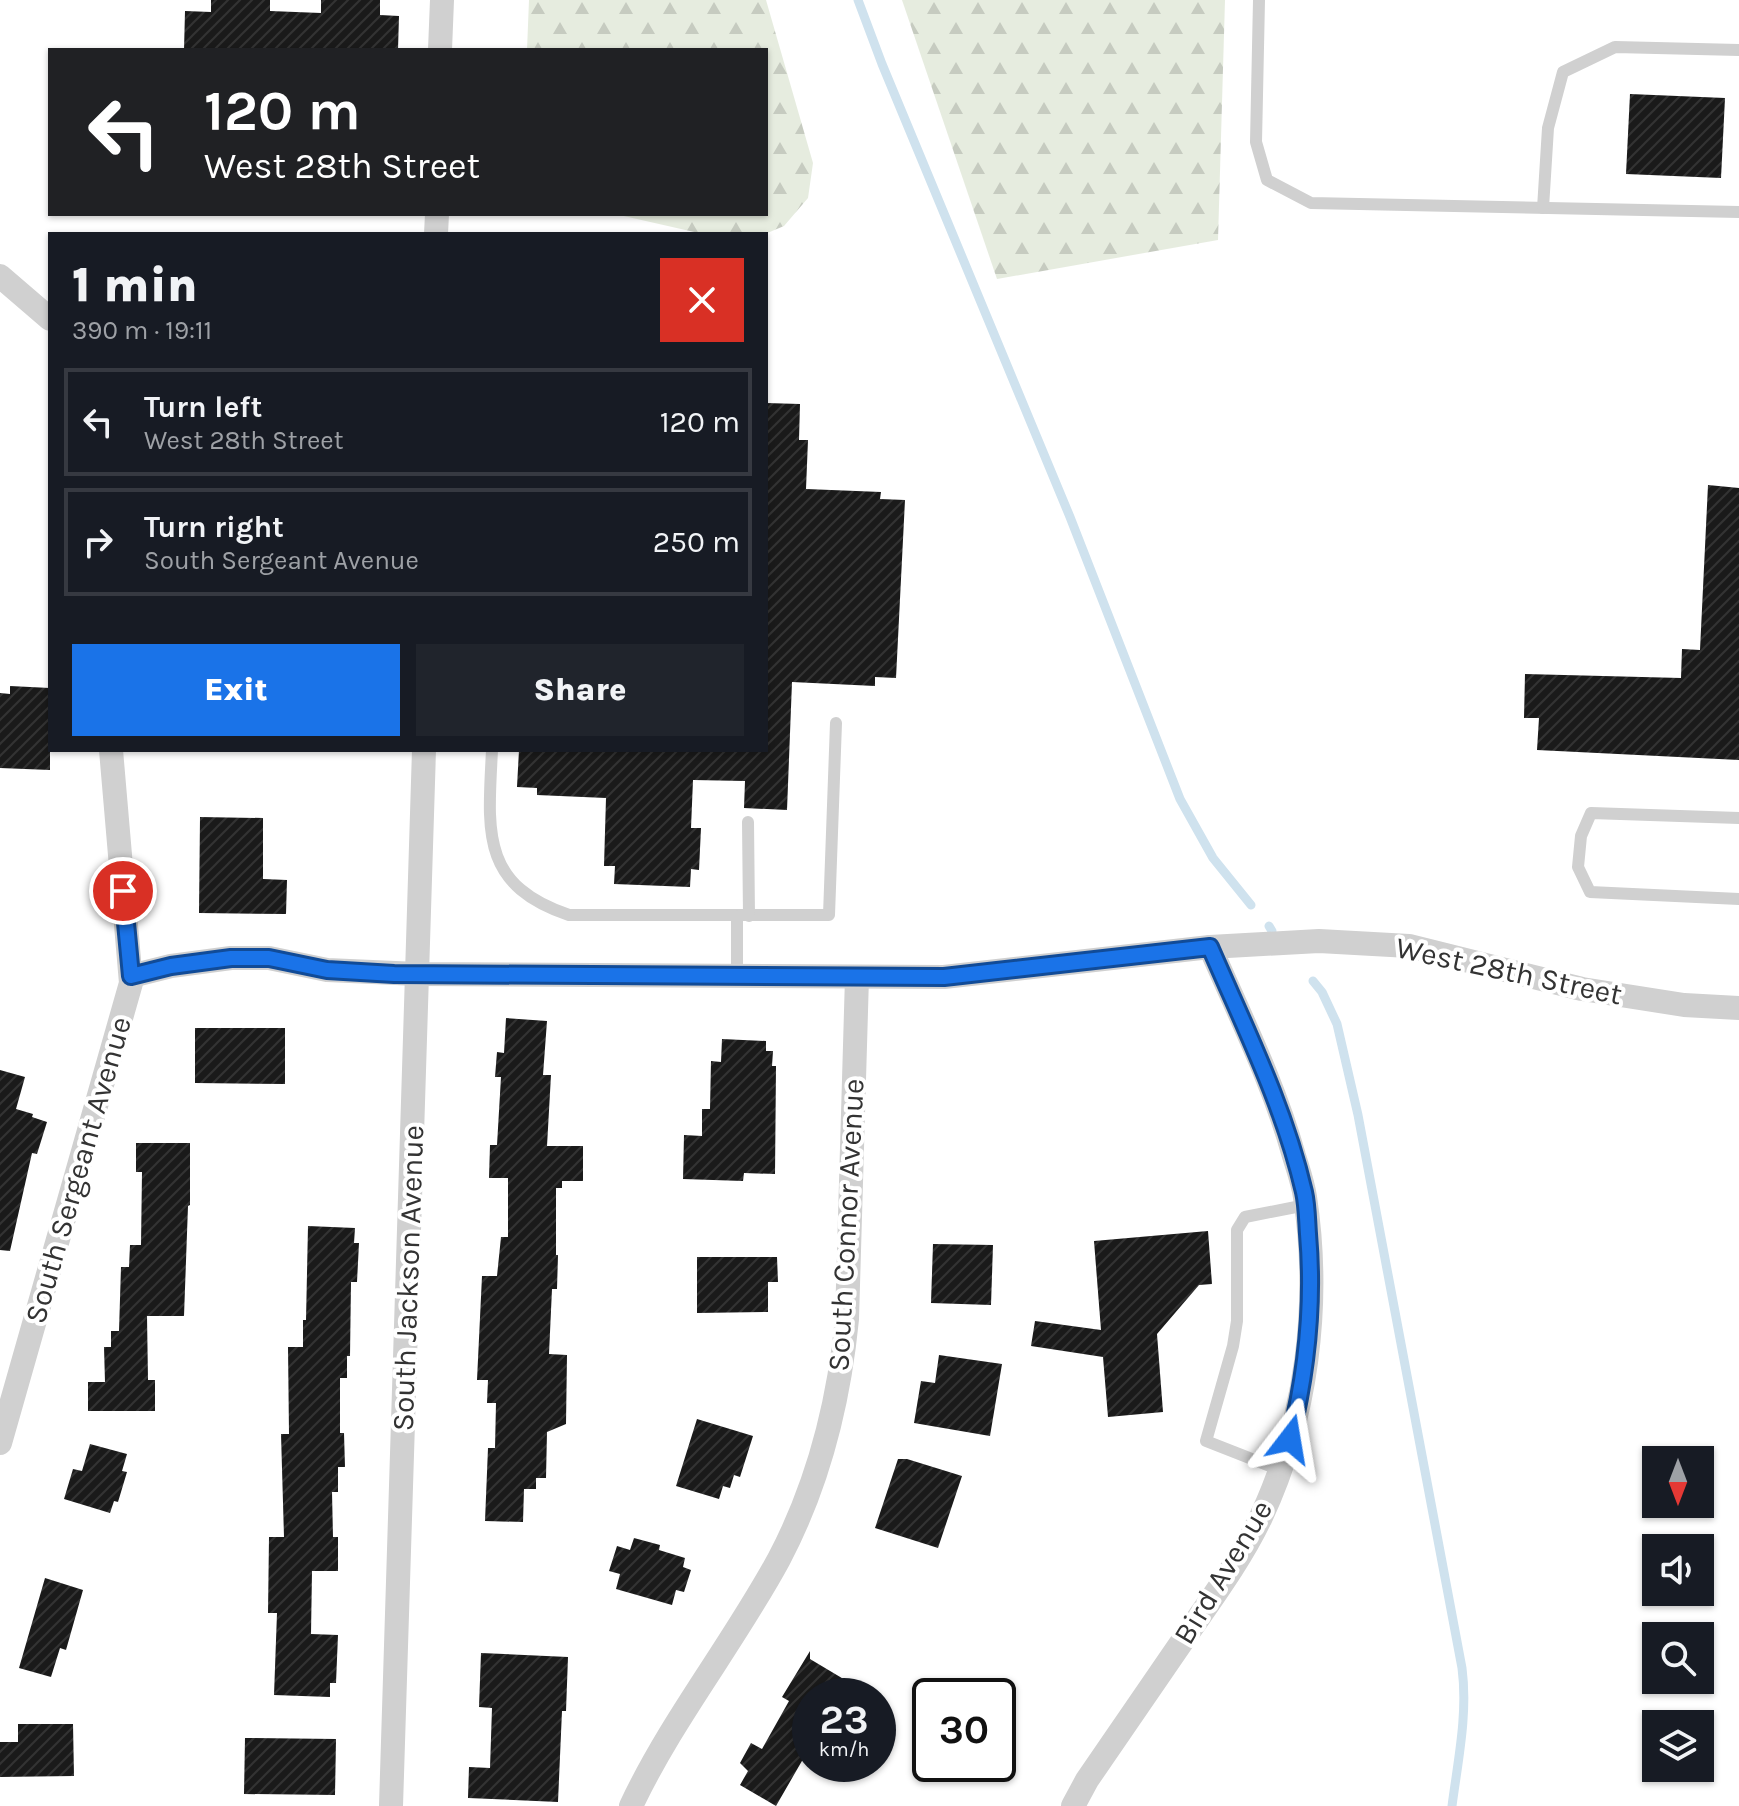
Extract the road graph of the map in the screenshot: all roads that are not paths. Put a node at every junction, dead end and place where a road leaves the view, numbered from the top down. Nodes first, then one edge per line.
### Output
1 (442, 0) edge
2 (1259, 0) edge
3 (440, 48) edge
4 (1739, 50) edge
5 (1543, 208) junction
6 (1739, 212) edge
7 (0, 276) edge
8 (48, 317) edge
9 (836, 723) dead end
10 (111, 752) edge
11 (424, 752) edge
12 (492, 752) edge
13 (1739, 818) edge
14 (748, 822) dead end
15 (1739, 899) edge
16 (743, 916) junction
17 (1210, 947) junction
18 (418, 974) junction
19 (131, 976) junction
20 (737, 976) junction
21 (857, 977) junction
22 (1739, 1008) edge
23 (1306, 1205) junction
24 (0, 1443) edge
25 (1280, 1470) junction
26 (391, 1806) edge
27 (631, 1806) edge
28 (1073, 1806) edge

1 - 3 street
2 - 5 lane
4 - 5 lane
5 - 6 lane
7 - 8 street
9 - 16 lane
10 - 19 street, South Sergeant Avenue
11 - 18 street, South Jackson Avenue
12 - 16 lane
13 - 15 lane
14 - 16 lane
16 - 20 lane
17 - 21 street, West 28th Street
17 - 22 street, West 28th Street
17 - 23 street, Bird Avenue
18 - 19 street, West 28th Street
18 - 20 street, West 28th Street
18 - 26 street, South Jackson Avenue
19 - 24 street, South Sergeant Avenue
20 - 21 street, West 28th Street
21 - 27 street, South Connor Avenue
23 - 25 street, Bird Avenue
23 - 25 lane
25 - 28 street, Bird Avenue

